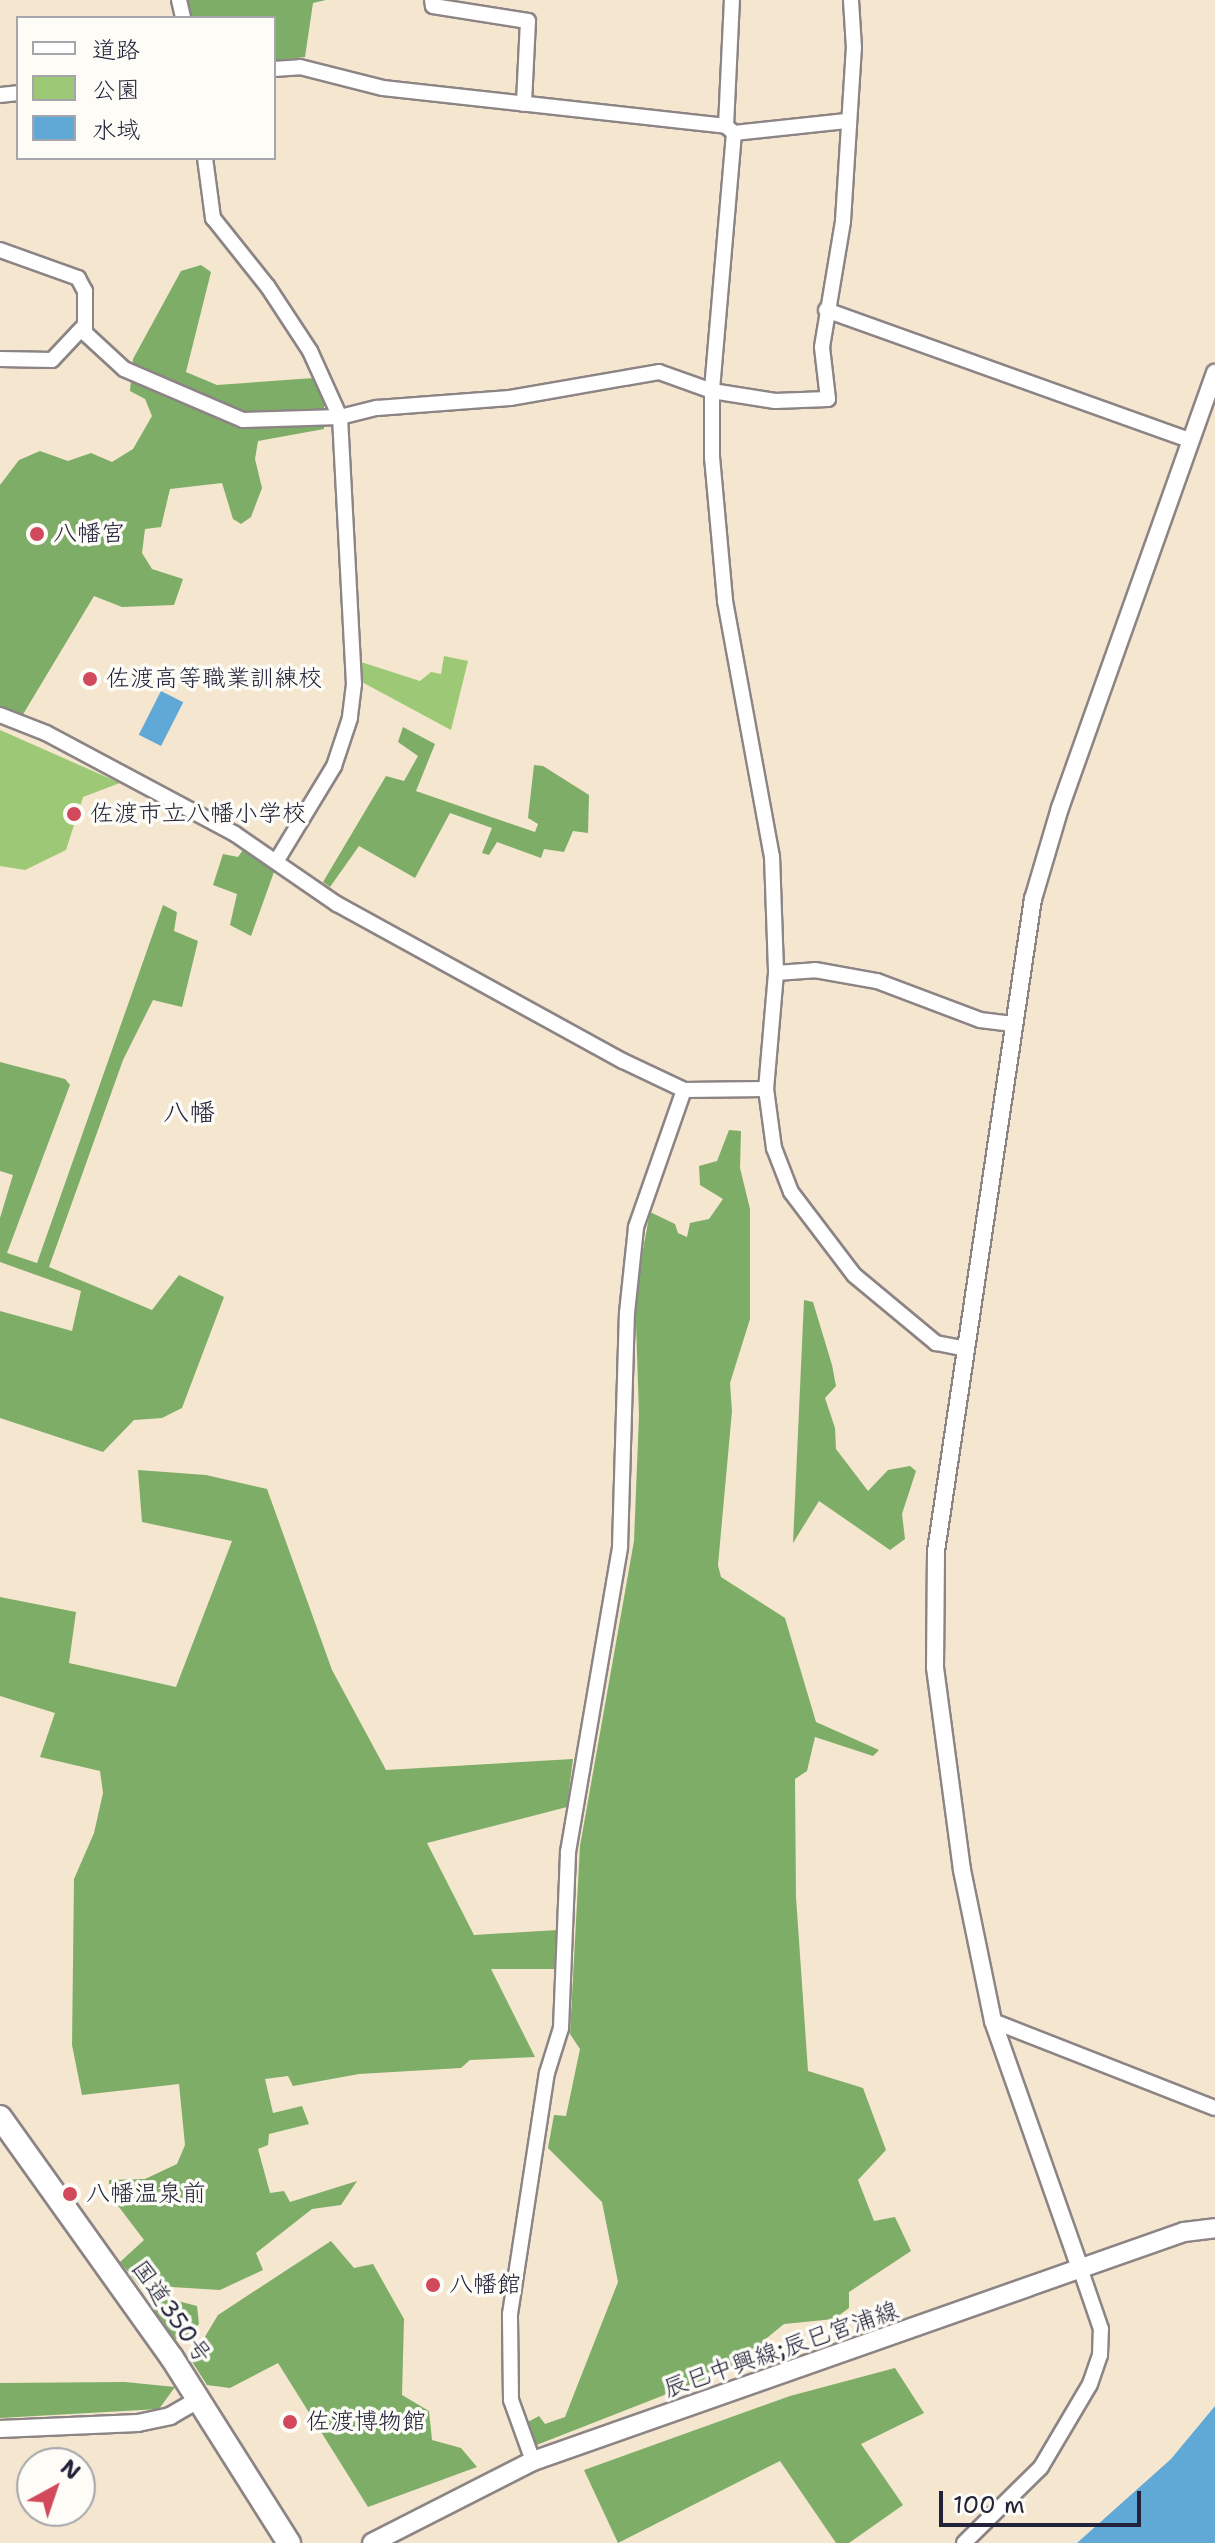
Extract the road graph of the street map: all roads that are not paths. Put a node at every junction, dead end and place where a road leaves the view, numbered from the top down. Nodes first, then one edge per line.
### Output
1 (432, 0) edge
2 (732, 0) edge
3 (851, 0) edge
4 (276, 69) edge
5 (524, 104) junction
6 (846, 121) junction
7 (730, 129) junction
8 (205, 160) edge
9 (0, 250) edge
10 (826, 310) junction
11 (83, 327) junction
12 (0, 359) edge
13 (1215, 373) edge
14 (712, 391) junction
15 (340, 417) junction
16 (1191, 441) junction
17 (0, 715) edge
18 (277, 860) junction
19 (776, 973) junction
20 (1013, 1024) junction
21 (766, 1089) junction
22 (684, 1090) junction
23 (966, 1349) junction
24 (993, 2021) junction
25 (1215, 2108) edge
26 (0, 2117) edge
27 (1215, 2228) edge
28 (1081, 2271) junction
29 (199, 2399) junction
30 (0, 2429) edge
31 (533, 2461) junction
32 (289, 2543) edge
33 (372, 2543) edge
34 (964, 2543) edge

1 - 5 street
2 - 7 street
3 - 6 street
4 - 5 street
5 - 7 street
6 - 7 street
6 - 10 street
7 - 14 street
8 - 15 street
9 - 11 street
10 - 14 street
10 - 16 street
11 - 12 street
11 - 15 street
13 - 16 street
14 - 15 street
14 - 19 street
15 - 18 street
16 - 20 street
17 - 18 street
18 - 22 street
19 - 20 street
19 - 21 street
20 - 23 street
21 - 22 street
21 - 23 street
22 - 31 street
23 - 24 street
24 - 25 street
24 - 28 street
26 - 29 highway, 国道350号
27 - 28 main road, 辰巳中興線;辰巳宮浦線
28 - 31 main road, 辰巳中興線;辰巳宮浦線
28 - 34 street
29 - 30 street
29 - 32 highway, 国道350号
31 - 33 main road, 辰巳中興線;辰巳宮浦線

